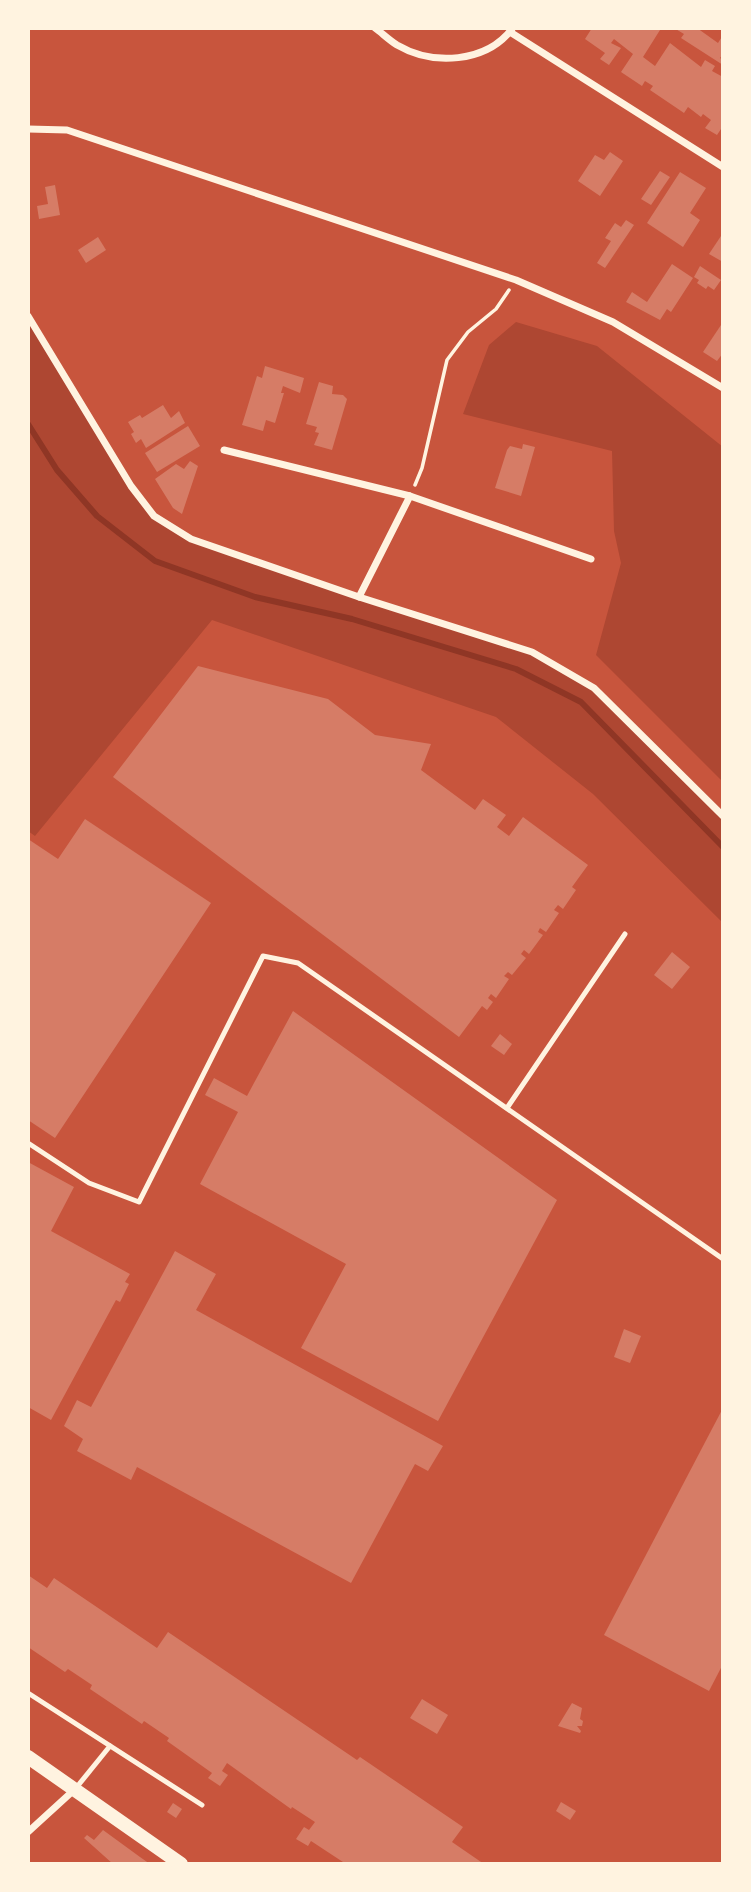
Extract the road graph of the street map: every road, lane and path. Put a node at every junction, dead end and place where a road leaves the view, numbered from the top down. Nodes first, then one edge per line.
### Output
1 (375, 28) edge
2 (511, 30) edge
3 (28, 129) edge
4 (723, 167) edge
5 (516, 280) junction
6 (28, 316) edge
7 (723, 388) edge
8 (224, 450) dead end
9 (410, 496) junction
10 (591, 559) dead end
11 (359, 597) junction
12 (723, 816) edge
13 (625, 934) dead end
14 (507, 1108) junction
15 (28, 1143) edge
16 (723, 1259) edge
17 (28, 1693) edge
18 (110, 1746) junction
19 (28, 1757) edge
20 (74, 1790) junction
21 (202, 1805) dead end
22 (28, 1832) edge
23 (181, 1864) edge

1 - 2 street
2 - 4 street
3 - 5 street
5 - 7 street
5 - 9 path
6 - 11 street
8 - 9 street
9 - 10 street
9 - 11 street
11 - 12 street
13 - 14 lane
14 - 15 lane
14 - 16 lane
17 - 18 lane
18 - 20 lane
18 - 21 lane
19 - 20 main road
20 - 22 street
20 - 23 main road

